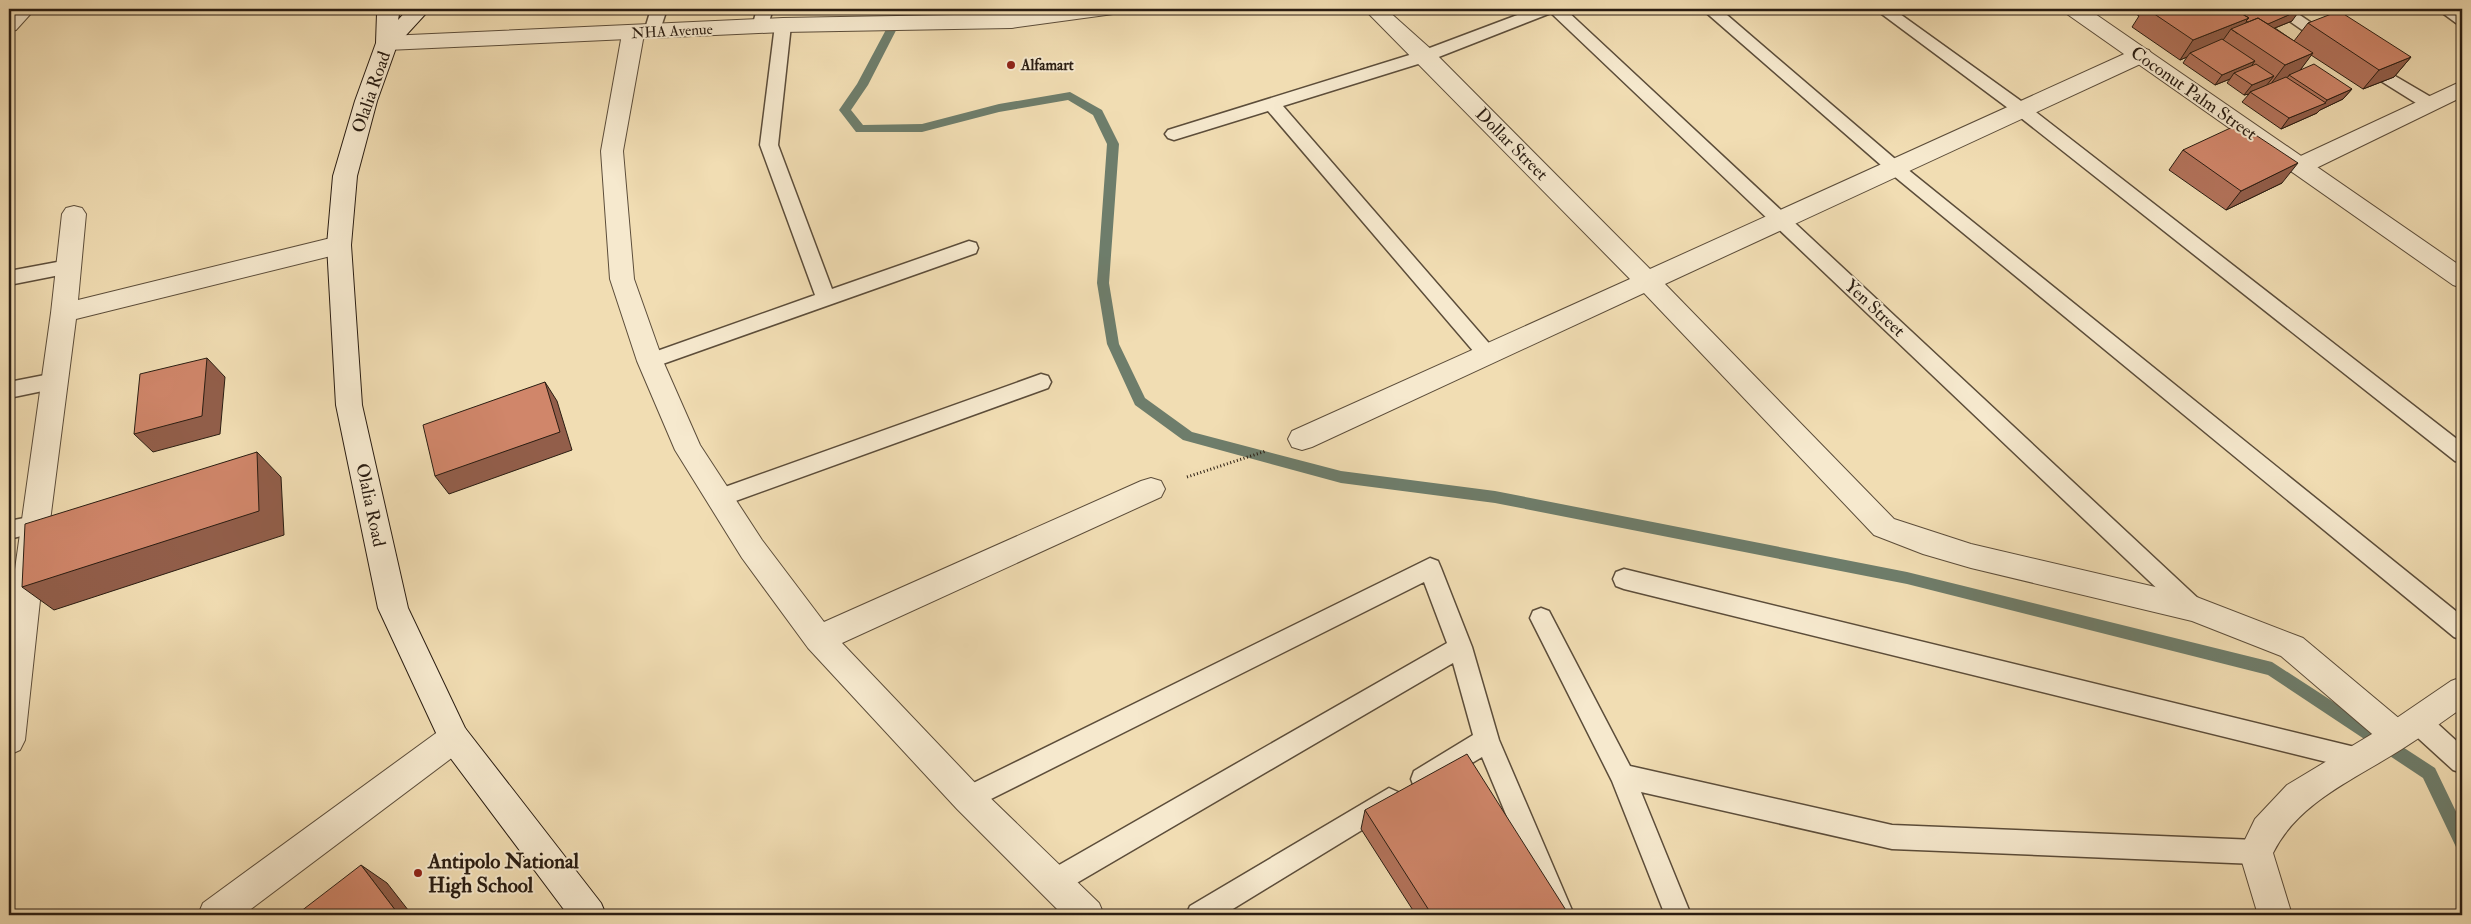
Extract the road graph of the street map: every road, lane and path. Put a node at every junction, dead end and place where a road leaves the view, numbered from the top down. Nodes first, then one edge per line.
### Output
1 (25, 9) edge
2 (390, 9) edge
3 (420, 9) edge
4 (659, 9) edge
5 (1106, 9) edge
6 (1374, 9) edge
7 (1547, 9) edge
8 (1556, 9) edge
9 (1710, 9) edge
10 (1883, 9) edge
11 (2074, 9) edge
12 (2280, 9) edge
13 (2445, 9) edge
14 (1007, 15) edge
15 (762, 18) edge
16 (2462, 19) edge
17 (9, 25) edge
18 (783, 26) junction
19 (642, 33) junction
20 (388, 43) junction
21 (2141, 55) junction
22 (1424, 56) junction
23 (2462, 88) edge
24 (1272, 104) junction
25 (2430, 104) junction
26 (2022, 110) junction
27 (1174, 134) dead end
28 (2300, 166) junction
29 (1895, 168) junction
30 (74, 214) dead end
31 (1781, 220) junction
32 (340, 245) junction
33 (969, 248) dead end
34 (68, 267) junction
35 (9, 278) edge
36 (2462, 279) edge
37 (1647, 281) junction
38 (826, 299) junction
39 (64, 312) junction
40 (1487, 354) junction
41 (650, 360) junction
42 (55, 381) junction
43 (1041, 382) dead end
44 (9, 390) edge
45 (1302, 439) joint
46 (2462, 455) edge
47 (1151, 490) joint
48 (719, 498) junction
49 (22, 527) edge
50 (1624, 580) dead end
51 (2194, 608) junction
52 (1541, 618) dead end
53 (2462, 630) edge
54 (819, 639) junction
55 (1460, 646) junction
56 (12, 691) edge
57 (2462, 691) edge
58 (2402, 731) junction
59 (454, 738) junction
60 (9, 740) edge
61 (1487, 740) junction
62 (2360, 757) junction
63 (2462, 762) edge
64 (1622, 776) junction
65 (968, 798) junction
66 (2256, 852) junction
67 (1054, 882) junction
68 (215, 915) edge
69 (588, 915) edge
70 (1087, 915) edge
71 (1199, 915) edge
72 (1561, 915) edge
73 (1678, 915) edge
74 (2275, 915) edge

1 - 17 street
2 - 20 street, Olalia Road
3 - 20 street, Olalia Road
4 - 19 lane
5 - 14 street, NHA Avenue
6 - 22 street, Dollar Street
7 - 22 lane
8 - 31 lane, Yen Street
9 - 29 lane
10 - 26 lane
11 - 21 street, Coconut Palm Street
12 - 25 lane
13 - 16 lane
14 - 18 street, NHA Avenue
15 - 18 street, NHA Avenue
15 - 19 street, NHA Avenue
18 - 38 lane
19 - 20 street, NHA Avenue
19 - 41 street
20 - 32 street, Olalia Road
21 - 26 street
21 - 28 street, Coconut Palm Street
22 - 24 lane
22 - 37 street, Dollar Street
23 - 25 street
24 - 27 lane
24 - 40 lane
25 - 28 street
26 - 29 street
26 - 46 lane
28 - 36 street, Coconut Palm Street
29 - 31 street
29 - 53 lane
30 - 34 street
31 - 37 street
31 - 51 lane, Yen Street
32 - 39 street
32 - 59 street, Olalia Road
33 - 38 lane
34 - 35 lane
34 - 39 street
37 - 40 street
37 - 51 street, Dollar Street
38 - 41 lane
39 - 42 street
40 - 45 street
41 - 48 street
42 - 44 lane
42 - 49 street
43 - 48 lane
45 - 47 path
47 - 54 street
48 - 54 street
49 - 56 street
50 - 62 lane
51 - 58 street, Dollar Street
52 - 64 lane
54 - 65 street
55 - 61 lane
55 - 65 lane
55 - 67 lane
56 - 60 street
57 - 58 street
58 - 62 street
58 - 63 lane
59 - 68 street
59 - 69 street, Olalia Road
61 - 71 lane
61 - 72 lane
62 - 66 street
64 - 66 lane
64 - 73 lane
65 - 67 street
66 - 74 street
67 - 70 street

